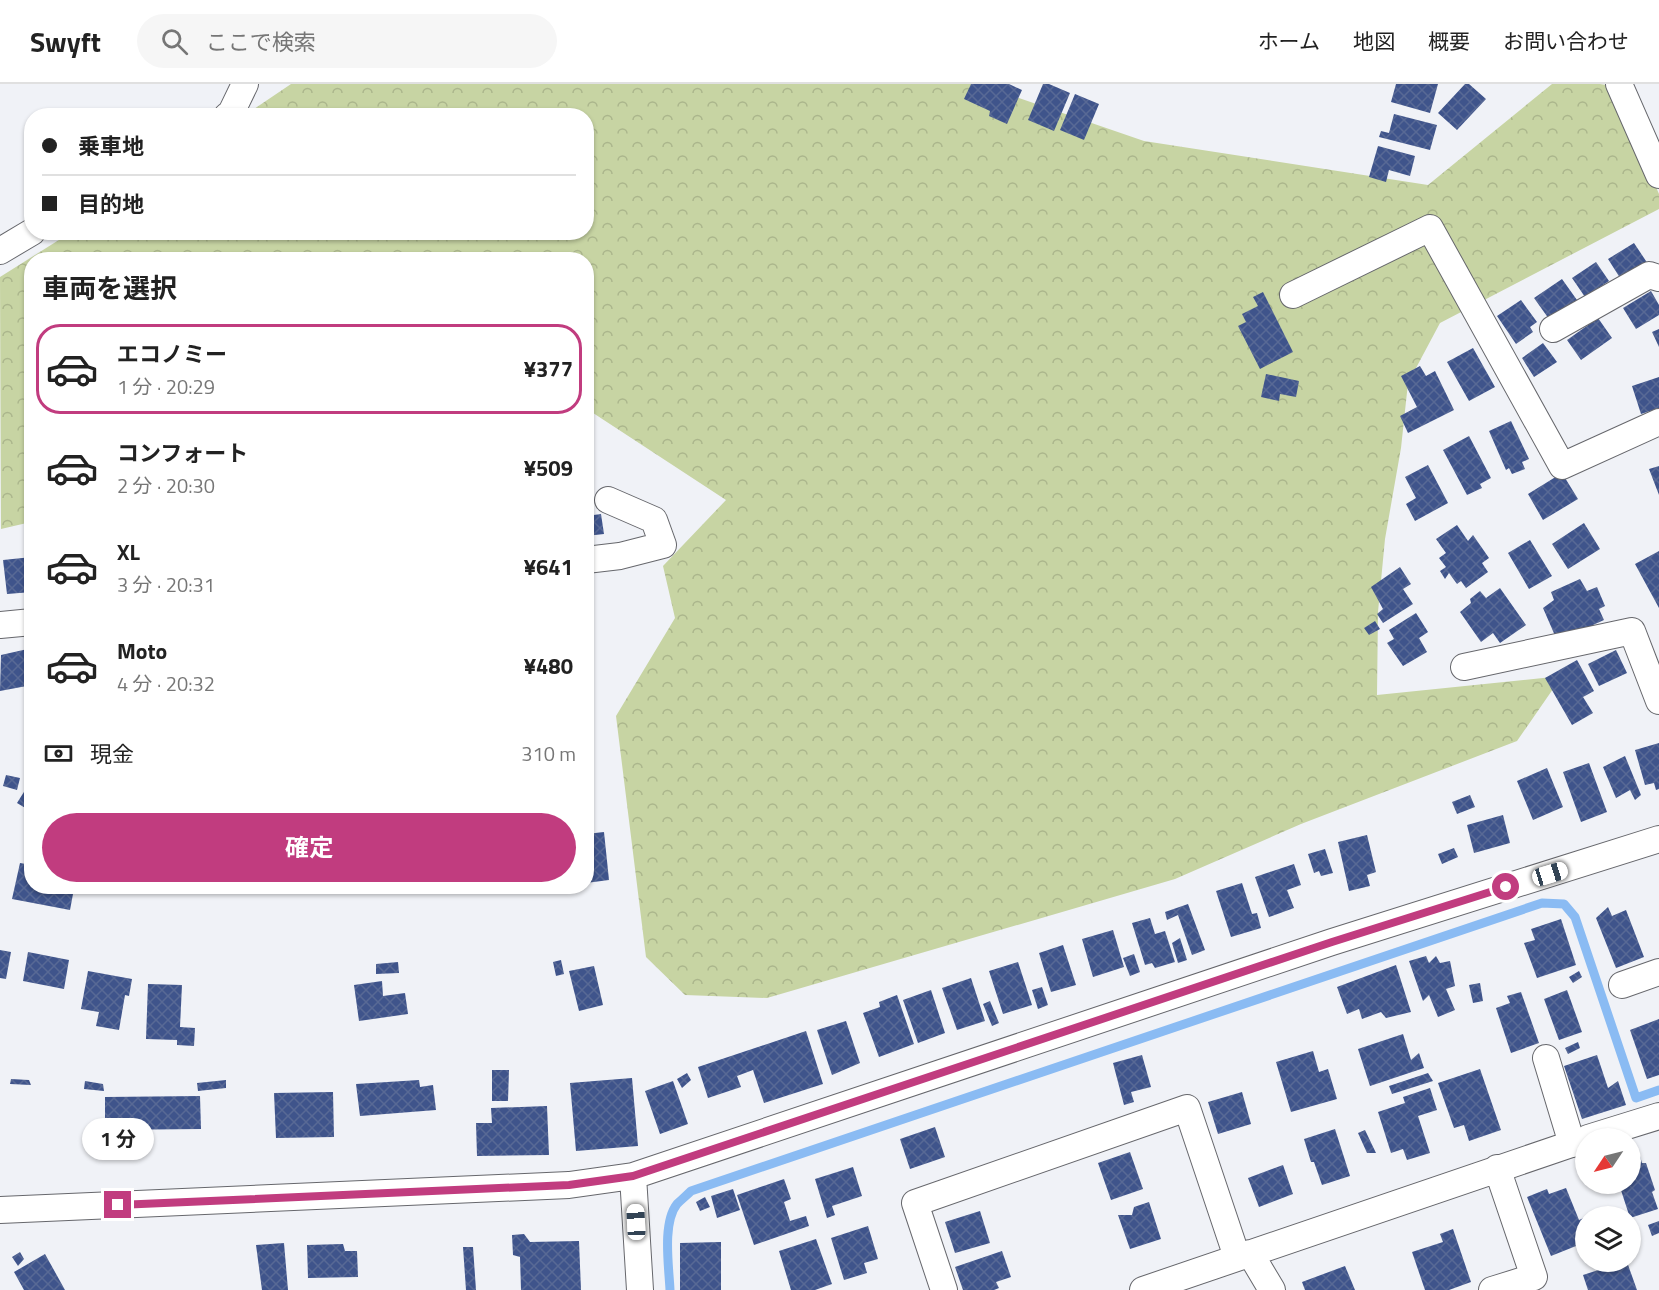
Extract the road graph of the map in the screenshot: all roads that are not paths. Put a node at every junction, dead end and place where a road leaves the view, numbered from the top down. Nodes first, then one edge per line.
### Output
1 (245, 84) edge
2 (1618, 84) edge
3 (233, 108) edge
4 (1659, 175) edge
5 (24, 237) edge
6 (0, 251) edge
7 (1659, 278) edge
8 (1293, 295) dead end
9 (1553, 329) dead end
10 (1659, 422) edge
11 (608, 500) dead end
12 (594, 559) edge
13 (24, 623) edge
14 (0, 625) edge
15 (1464, 667) dead end
16 (1659, 701) edge
17 (1659, 839) edge
18 (1659, 972) edge
19 (1622, 985) dead end
20 (1546, 1058) dead end
21 (1659, 1116) edge
22 (1577, 1128) edge
23 (1620, 1128) edge
24 (1575, 1142) edge
25 (1497, 1168) junction
26 (633, 1176) junction
27 (0, 1210) edge
28 (1244, 1255) junction
29 (640, 1290) edge
30 (944, 1290) edge
31 (1143, 1290) edge
32 (1272, 1290) edge
33 (1492, 1290) edge

1 - 3 street
2 - 4 street
5 - 6 street
7 - 9 street
8 - 10 street
11 - 12 street
13 - 14 street
15 - 16 street
17 - 26 street
18 - 19 street
20 - 22 street
21 - 23 street
24 - 25 street
25 - 28 street
25 - 33 street
26 - 27 street
26 - 29 street
28 - 30 street
28 - 31 street
28 - 32 street

